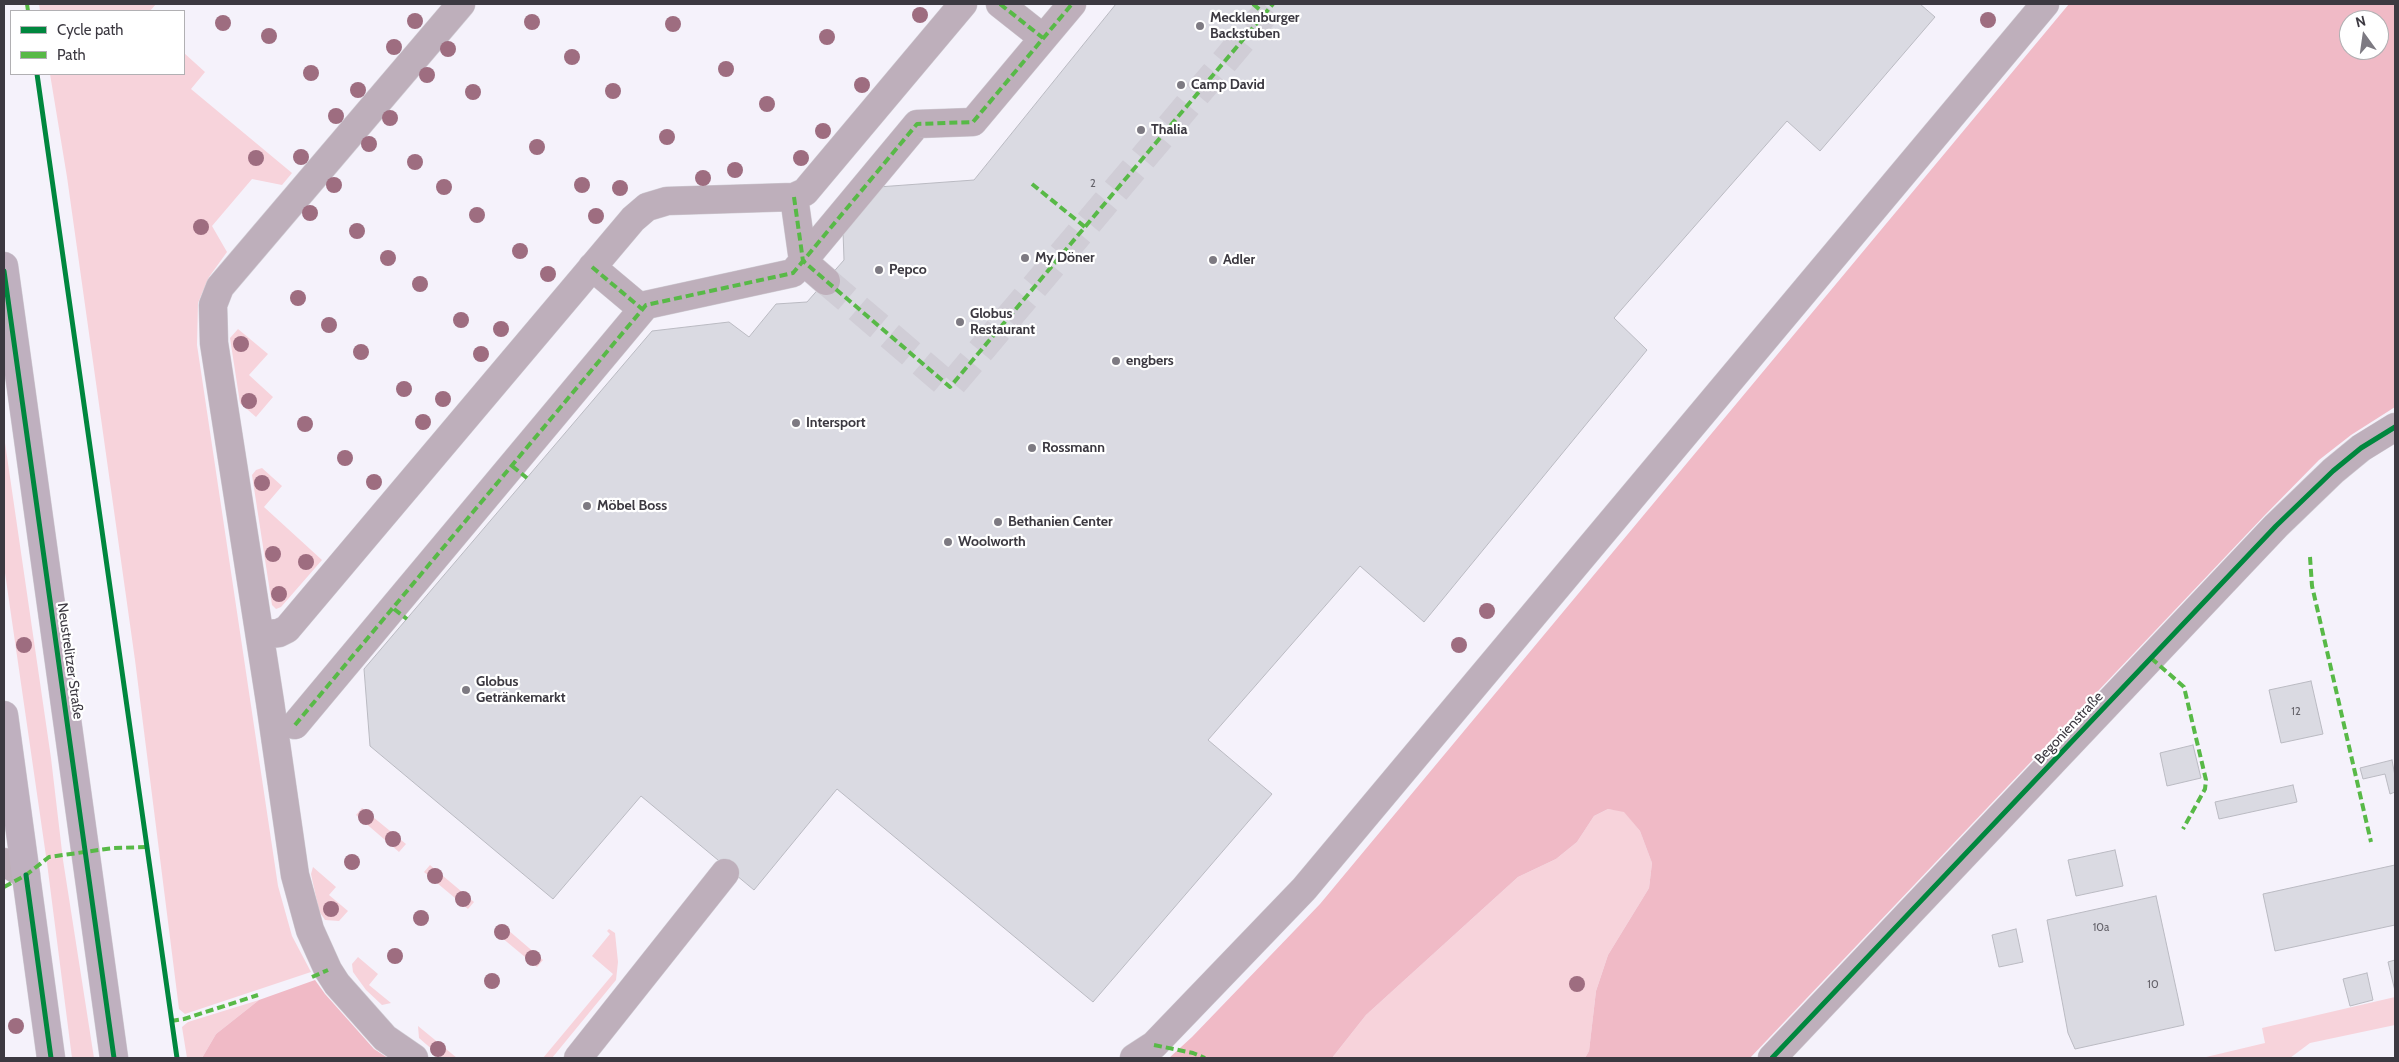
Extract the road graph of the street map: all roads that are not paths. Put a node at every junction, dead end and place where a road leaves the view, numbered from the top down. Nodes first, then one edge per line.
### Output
1 (461, 4) edge
2 (963, 4) edge
3 (1000, 4) edge
4 (1072, 4) edge
5 (2046, 4) edge
6 (1043, 38) junction
7 (794, 197) junction
8 (803, 261) junction
9 (4, 266) edge
10 (592, 267) junction
11 (826, 280) tunnel mouth
12 (642, 309) junction
13 (2395, 427) edge
14 (260, 635) junction
15 (4, 714) edge
16 (295, 725) dead end
17 (15, 868) edge
18 (725, 873) dead end
19 (51, 1058) edge
20 (114, 1058) edge
21 (414, 1058) edge
22 (578, 1058) edge
23 (1134, 1058) edge
24 (1772, 1058) edge

1 - 14 street
2 - 7 street
3 - 6 street
4 - 6 street
5 - 23 street
6 - 8 street
7 - 8 street
7 - 10 street
8 - 11 street
8 - 12 street
9 - 20 main road, Neustrelitzer Straße
10 - 12 street
10 - 14 street
12 - 16 street
13 - 24 street, Begonienstraße
14 - 21 street
15 - 17 main road
17 - 19 main road
18 - 22 street

